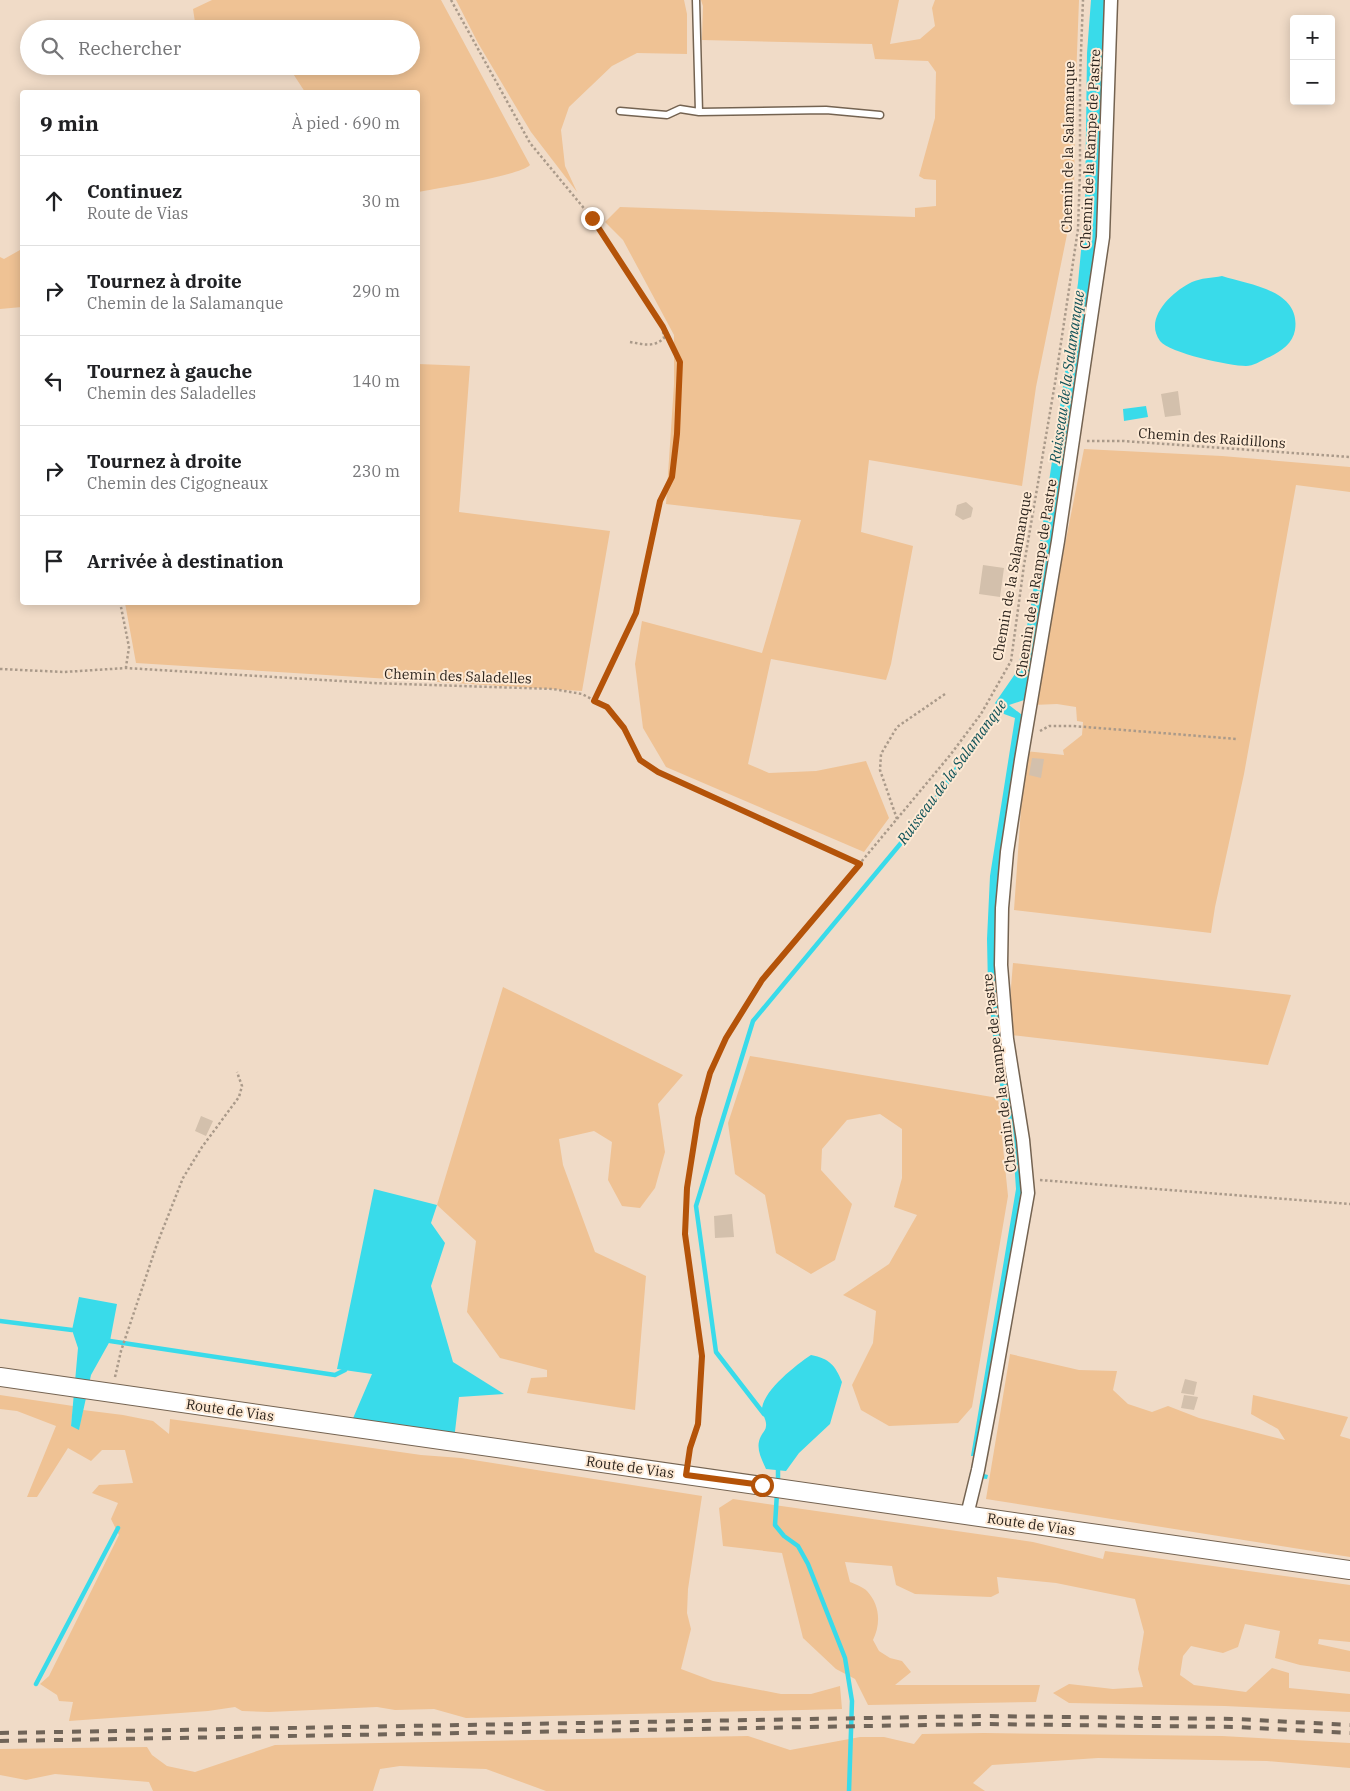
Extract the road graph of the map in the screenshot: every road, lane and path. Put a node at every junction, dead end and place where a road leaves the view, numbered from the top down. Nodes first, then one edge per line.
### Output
1 (450, 0) edge
2 (696, 0) edge
3 (1083, 0) edge
4 (1111, 0) edge
5 (620, 111) dead end
6 (700, 112) junction
7 (880, 115) dead end
8 (663, 327) junction
9 (630, 342) dead end
10 (1073, 441) junction
11 (1350, 457) edge
12 (121, 605) edge
13 (126, 668) junction
14 (0, 669) edge
15 (945, 694) dead end
16 (594, 701) junction
17 (1237, 739) dead end
18 (1024, 741) junction
19 (897, 819) junction
20 (860, 864) junction
21 (237, 1072) dead end
22 (1026, 1179) junction
23 (1350, 1204) edge
24 (0, 1377) edge
25 (107, 1392) junction
26 (686, 1475) junction
27 (967, 1515) junction
28 (1350, 1570) edge

1 - 8 path
2 - 6 lane
3 - 19 path, Chemin de la Salamanque
4 - 10 street, Chemin de la Rampe de Pastre
5 - 6 lane
6 - 7 lane
8 - 9 path
8 - 16 path
10 - 11 path, Chemin des Raidillons
10 - 18 street, Chemin de la Rampe de Pastre
12 - 13 path
13 - 14 path, Chemin des Saladelles
13 - 16 path, Chemin des Saladelles
15 - 19 path
16 - 20 path, Chemin des Saladelles
17 - 18 path
18 - 22 street, Chemin de la Rampe de Pastre
19 - 20 path, Chemin de la Salamanque
20 - 26 path, Chemin de la Salamanque
21 - 25 path
22 - 23 path
22 - 27 street, Chemin de la Rampe de Pastre
24 - 25 main road, Route de Vias
25 - 26 main road, Route de Vias
26 - 27 main road, Route de Vias
27 - 28 main road, Route de Vias

